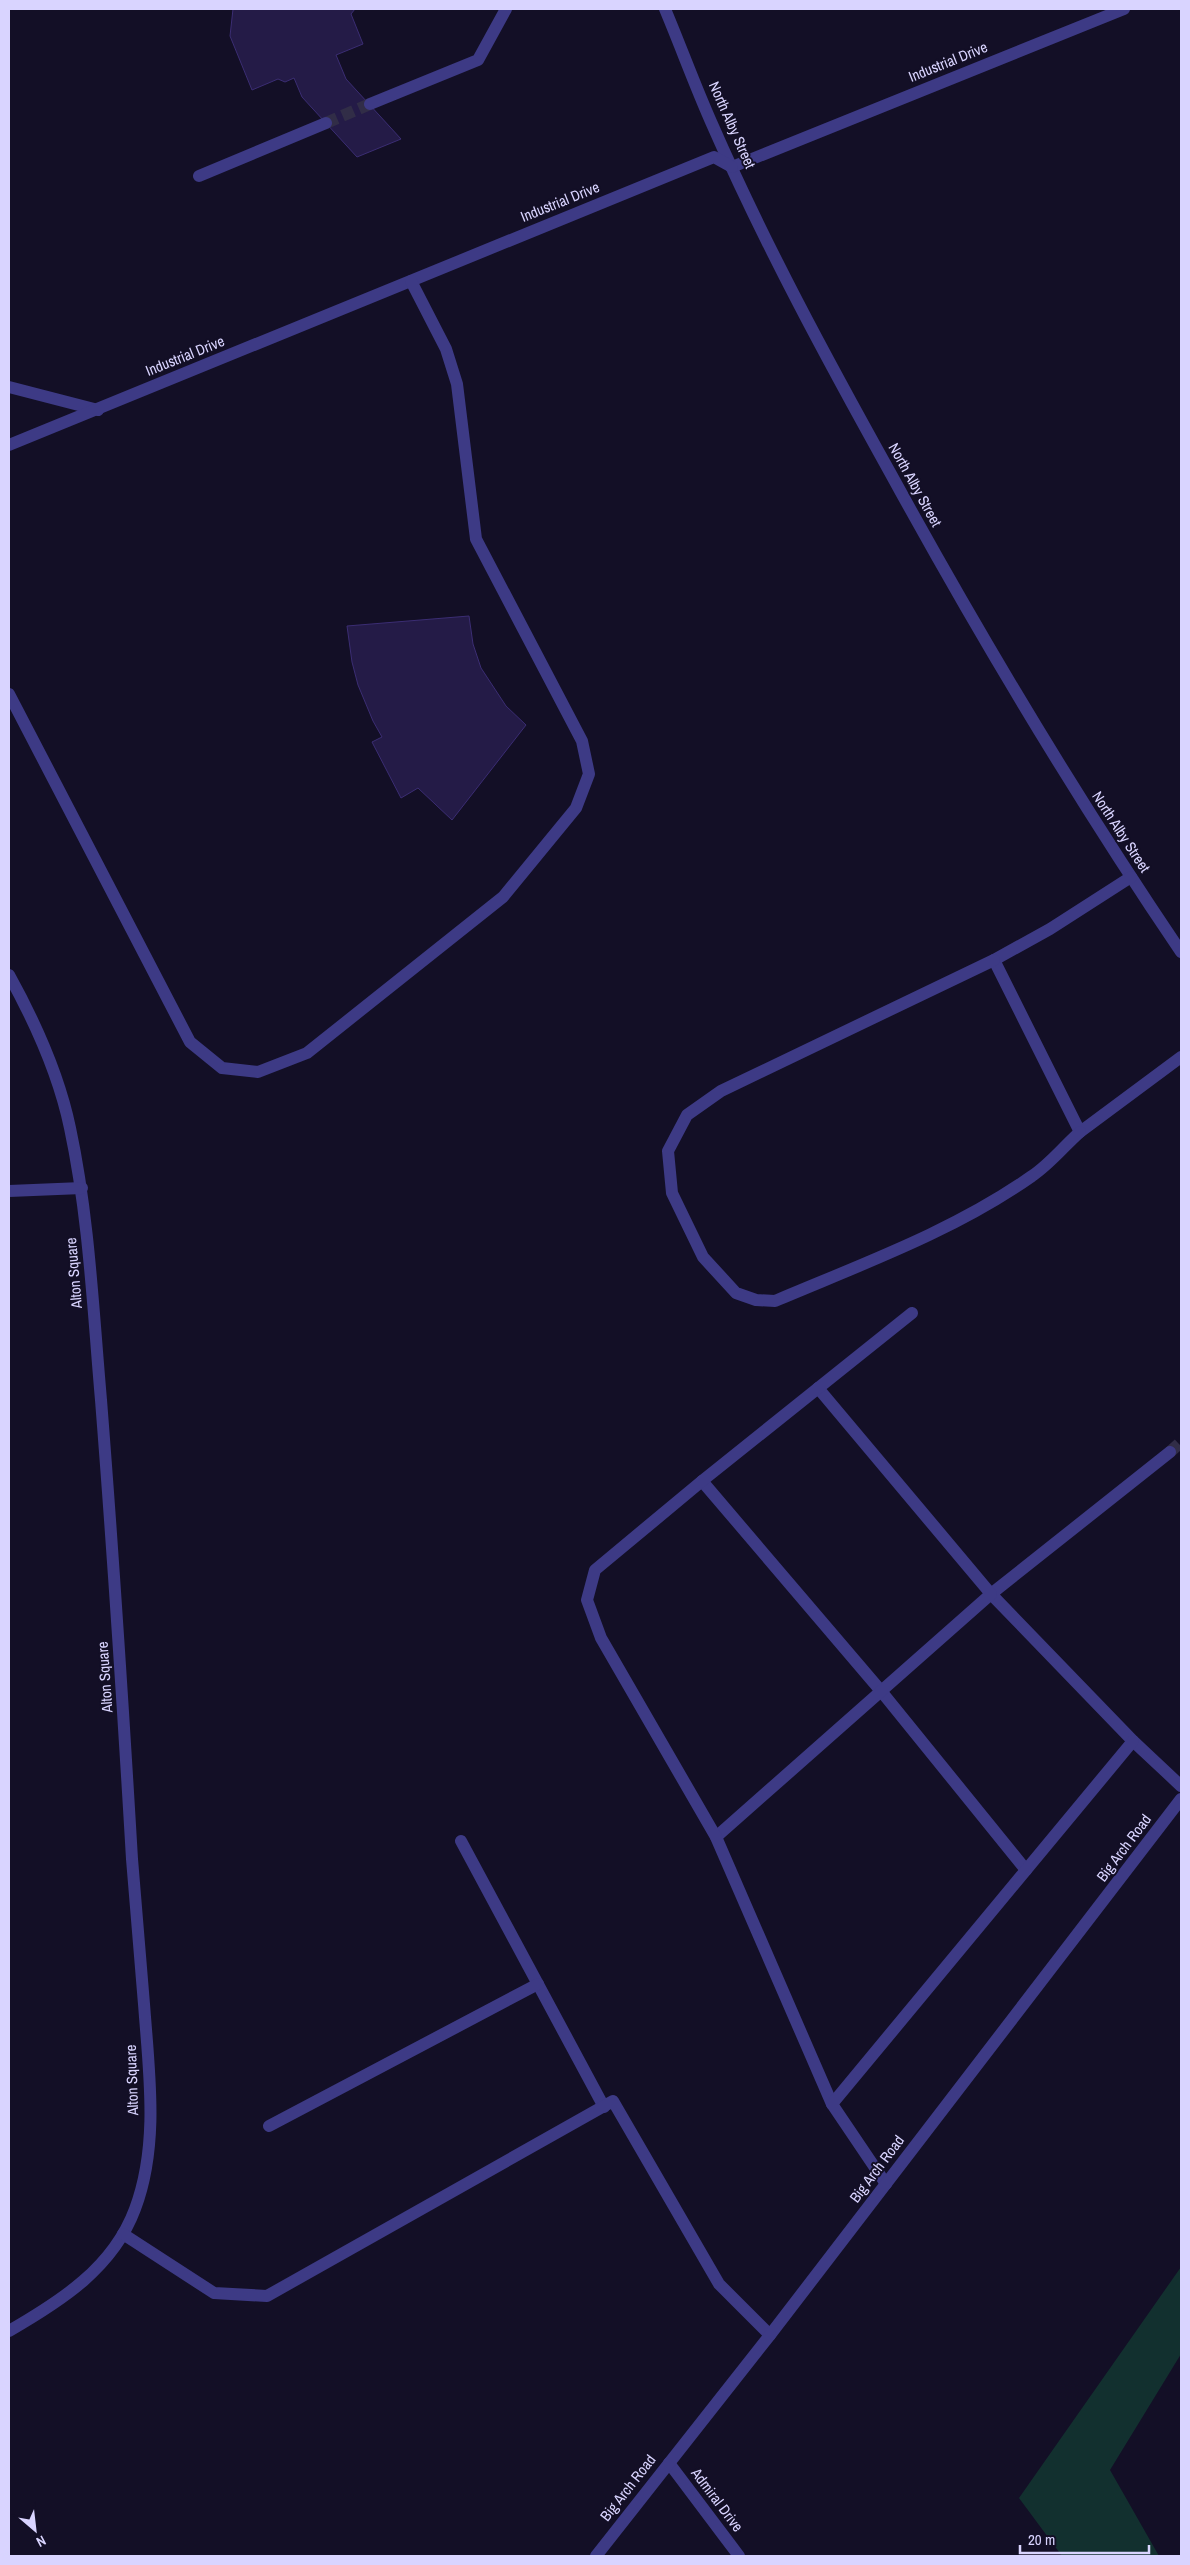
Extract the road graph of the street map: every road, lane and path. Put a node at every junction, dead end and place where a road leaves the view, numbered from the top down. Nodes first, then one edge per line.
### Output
1 (506, 9) edge
2 (666, 9) edge
3 (1124, 9) edge
4 (370, 104) tunnel mouth
5 (326, 123) tunnel mouth
6 (732, 167) junction
7 (198, 176) dead end
8 (411, 280) junction
9 (9, 387) edge
10 (98, 410) junction
11 (9, 445) edge
12 (9, 694) edge
13 (1131, 877) junction
14 (1181, 952) edge
15 (994, 960) junction
16 (9, 975) edge
17 (1181, 1057) edge
18 (1080, 1132) junction
19 (82, 1188) junction
20 (9, 1191) edge
21 (912, 1313) dead end
22 (818, 1388) junction
23 (1170, 1452) tunnel mouth
24 (702, 1481) junction
25 (991, 1594) junction
26 (881, 1691) junction
27 (1133, 1741) junction
28 (1181, 1786) edge
29 (1181, 1799) edge
30 (716, 1837) junction
31 (461, 1841) dead end
32 (1026, 1870) junction
33 (538, 1984) junction
34 (832, 2104) junction
35 (604, 2107) junction
36 (269, 2126) dead end
37 (886, 2184) junction
38 (123, 2234) junction
39 (9, 2331) edge
40 (770, 2335) junction
41 (669, 2463) junction
42 (596, 2556) edge
43 (740, 2556) edge

1 - 4 street
2 - 6 street, North Alby Street
3 - 6 street, Industrial Drive
5 - 7 street
6 - 8 street, Industrial Drive
6 - 13 street, North Alby Street
8 - 10 street, Industrial Drive
8 - 12 street
9 - 10 street
10 - 11 street, Industrial Drive
13 - 14 street, North Alby Street
13 - 15 street
15 - 18 street
15 - 18 street
16 - 19 street, Alton Square
17 - 18 street
19 - 20 street
19 - 38 street, Alton Square
21 - 22 street
22 - 24 street
22 - 25 street
23 - 25 street
24 - 26 street
24 - 30 street
25 - 26 street
25 - 27 street
26 - 30 street
26 - 32 street
27 - 28 street
27 - 32 street
29 - 37 street, Big Arch Road
30 - 34 street
31 - 33 street
32 - 34 street
33 - 35 street
33 - 36 street
34 - 37 street
35 - 38 street
35 - 40 street
37 - 40 street, Big Arch Road
38 - 39 street, Alton Square
40 - 41 street, Big Arch Road
41 - 42 street, Big Arch Road
41 - 43 street, Admiral Drive

